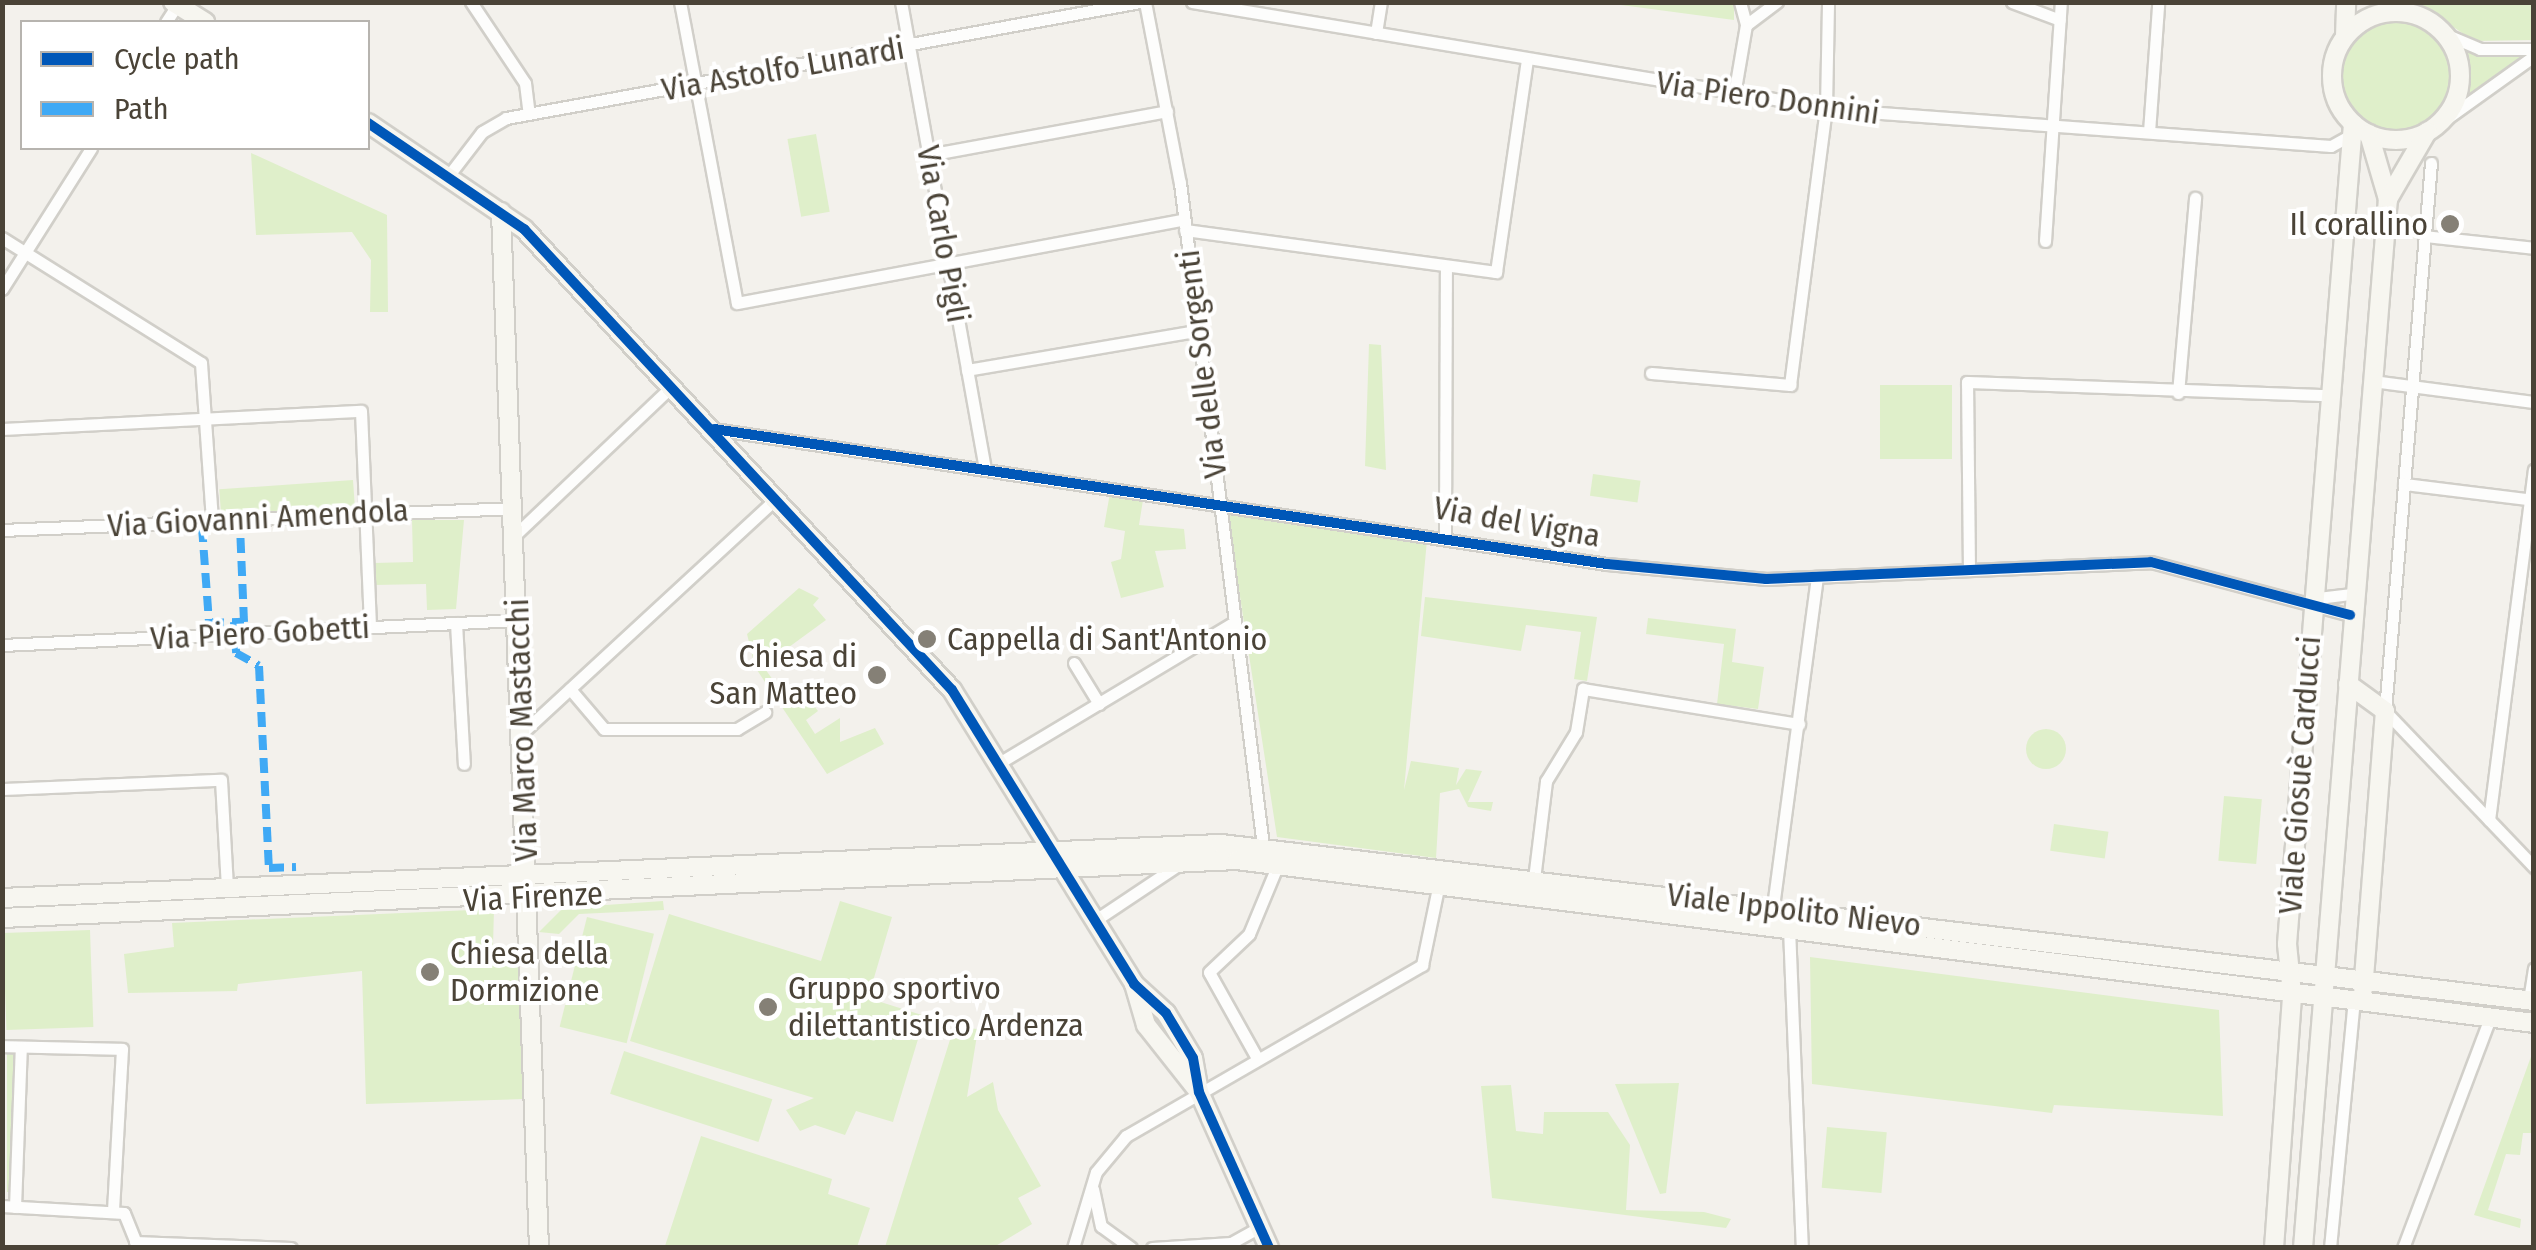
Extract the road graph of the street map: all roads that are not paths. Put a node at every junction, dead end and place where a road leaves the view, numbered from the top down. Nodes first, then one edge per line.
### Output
1 (471, 2) edge
2 (680, 2) edge
3 (902, 2) edge
4 (1143, 2) edge
5 (1192, 2) edge
6 (1381, 2) edge
7 (1740, 2) edge
8 (1778, 2) edge
9 (1828, 2) edge
10 (2012, 2) edge
11 (2061, 2) edge
12 (2346, 2) edge
13 (2376, 2) edge
14 (175, 4) edge
15 (1214, 4) edge
16 (2158, 5) edge
17 (2397, 12) junction
18 (202, 20) edge
19 (2060, 20) junction
20 (1746, 24) junction
21 (1376, 33) junction
22 (2444, 34) junction
23 (2346, 36) junction
24 (909, 47) junction
25 (2534, 53) edge
26 (1527, 60) junction
27 (694, 84) junction
28 (1734, 95) junction
29 (1826, 108) junction
30 (1167, 111) junction
31 (529, 114) junction
32 (370, 124) edge
33 (2053, 126) junction
34 (2429, 130) junction
35 (2149, 132) junction
36 (2356, 132) junction
37 (91, 150) edge
38 (928, 155) junction
39 (2431, 163) dead end
40 (449, 175) junction
41 (2195, 198) dead end
42 (2388, 200) junction
43 (501, 212) junction
44 (1184, 224) junction
45 (2424, 236) junction
46 (2, 238) edge
47 (2045, 242) dead end
48 (2534, 248) edge
49 (25, 252) junction
50 (948, 263) junction
51 (1446, 266) junction
52 (2, 289) edge
53 (1200, 330) junction
54 (967, 370) junction
55 (1651, 373) dead end
56 (2372, 381) junction
57 (672, 386) junction
58 (2412, 386) junction
59 (2178, 393) junction
60 (2329, 395) junction
61 (2534, 402) edge
62 (205, 419) junction
63 (2, 429) edge
64 (714, 429) junction
65 (984, 465) junction
66 (2534, 470) edge
67 (2404, 484) junction
68 (776, 499) junction
69 (2532, 499) edge
70 (1218, 502) junction
71 (514, 508) junction
72 (366, 513) junction
73 (212, 520) junction
74 (2, 530) edge
75 (1445, 534) junction
76 (515, 535) junction
77 (1969, 570) junction
78 (1817, 577) junction
79 (2354, 589) junction
80 (2518, 593) junction
81 (2534, 595) edge
82 (2313, 599) junction
83 (518, 620) junction
84 (456, 623) junction
85 (1234, 623) junction
86 (2352, 624) junction
87 (370, 627) junction
88 (2, 645) edge
89 (1074, 662) dead end
90 (2348, 684) junction
91 (570, 689) junction
92 (1099, 704) junction
93 (2385, 711) junction
94 (765, 712) dead end
95 (1799, 724) junction
96 (522, 732) junction
97 (999, 763) junction
98 (464, 764) dead end
99 (2, 789) edge
100 (2489, 820) junction
101 (1263, 846) junction
102 (1051, 853) junction
103 (1186, 861) junction
104 (1278, 864) junction
105 (2534, 867) edge
106 (1062, 872) junction
107 (527, 875) junction
108 (1534, 879) junction
109 (1439, 883) junction
110 (227, 887) junction
111 (2, 898) edge
112 (528, 898) junction
113 (2, 918) edge
114 (1778, 920) junction
115 (1094, 921) junction
116 (2534, 968) edge
117 (2285, 970) junction
118 (2325, 975) junction
119 (2361, 979) junction
120 (2292, 994) junction
121 (2322, 998) junction
122 (2531, 1000) edge
123 (2361, 1002) junction
124 (2490, 1018) junction
125 (2534, 1023) edge
126 (2, 1046) edge
127 (20, 1047) junction
128 (1257, 1058) junction
129 (1199, 1092) junction
130 (1093, 1180) junction
131 (9, 1207) edge
132 (113, 1211) junction
133 (1262, 1226) junction
134 (136, 1244) edge
135 (292, 1248) edge
136 (539, 1248) edge
137 (1072, 1248) edge
138 (1131, 1248) edge
139 (1152, 1248) edge
140 (1269, 1248) edge
141 (1802, 1248) edge
142 (2274, 1248) edge
143 (2303, 1248) edge
144 (2330, 1248) edge
145 (2403, 1248) edge

1 - 31 street
2 - 27 street
3 - 24 street, Via Carlo Pigli
4 - 24 street, Via Astolfo Lunardi
4 - 30 street, Via delle Sorgenti
5 - 15 street, Via Piero Donnini
6 - 21 street
7 - 20 street
8 - 20 street
9 - 29 street
10 - 19 street
11 - 19 street
12 - 23 main road
13 - 17 main road
14 - 18 main road
15 - 21 street, Via Piero Donnini
16 - 35 street
17 - 22 main road
17 - 23 main road
19 - 33 street
20 - 28 street
21 - 26 street, Via Piero Donnini
22 - 25 street
22 - 34 main road
23 - 36 main road
24 - 27 street, Via Astolfo Lunardi
24 - 38 street, Via Carlo Pigli
25 - 34 street
26 - 28 street, Via Piero Donnini
26 - 51 street
27 - 31 street, Via Astolfo Lunardi
27 - 50 street
28 - 29 street, Via Piero Donnini
29 - 33 street, Via Piero Donnini
29 - 55 street
30 - 38 street
30 - 44 street, Via delle Sorgenti
31 - 40 street, Via Astolfo Lunardi
32 - 40 main road
33 - 35 street, Via Piero Donnini
33 - 47 street
34 - 36 main road
34 - 42 main road, Viale Giosuè Carducci
35 - 36 street, Via Piero Donnini
36 - 42 main road, Viale Giosuè Carducci
36 - 60 main road, Viale Giosuè Carducci
37 - 49 street
38 - 50 street, Via Carlo Pigli
39 - 45 street
40 - 43 main road
41 - 59 street
42 - 56 main road, Viale Giosuè Carducci
43 - 57 main road
43 - 71 main road, Via Marco Mastacchi
44 - 50 street
44 - 51 street
44 - 53 street, Via delle Sorgenti
45 - 48 street
45 - 58 street
46 - 49 street
49 - 52 street
49 - 62 street
50 - 54 street, Via Carlo Pigli
51 - 75 street
53 - 54 street
53 - 70 street, Via delle Sorgenti
54 - 65 street, Via Carlo Pigli
56 - 58 street
56 - 79 main road, Viale Giosuè Carducci
57 - 64 main road
57 - 76 street
58 - 61 street
58 - 67 street
59 - 60 street
59 - 77 street
60 - 82 main road, Viale Giosuè Carducci
62 - 63 street
62 - 72 street
62 - 73 street
64 - 65 street, Via del Vigna
64 - 68 main road
65 - 70 street, Via del Vigna
66 - 69 street
67 - 69 street
67 - 93 street
68 - 91 street
68 - 97 main road
69 - 80 street
70 - 75 street, Via del Vigna
70 - 85 street, Via delle Sorgenti
71 - 72 street, Via Giovanni Amendola
71 - 76 main road, Via Marco Mastacchi
72 - 73 street, Via Giovanni Amendola
72 - 87 street
73 - 74 street, Via Giovanni Amendola
75 - 78 street, Via del Vigna
76 - 83 main road, Via Marco Mastacchi
77 - 78 street, Via del Vigna
77 - 82 street, Via del Vigna
78 - 95 street
79 - 82 street
79 - 86 main road, Viale Giosuè Carducci
80 - 81 street
80 - 100 street
82 - 86 street
82 - 117 main road, Viale Giosuè Carducci
83 - 84 street, Via Piero Gobetti
83 - 96 main road, Via Marco Mastacchi
84 - 87 street, Via Piero Gobetti
84 - 98 street
85 - 92 street
85 - 101 street, Via delle Sorgenti
86 - 90 main road, Viale Giosuè Carducci
87 - 88 street, Via Piero Gobetti
89 - 92 street
90 - 93 main road, Viale Giosuè Carducci
90 - 118 main road, Viale Giosuè Carducci
91 - 94 street
91 - 96 street
92 - 97 street
93 - 100 street
93 - 119 main road
95 - 108 street
95 - 114 street
96 - 107 main road, Via Marco Mastacchi
97 - 102 main road
99 - 110 street
100 - 105 street
101 - 102 main road, Via Firenze
101 - 108 main road, Viale Ippolito Nievo
102 - 106 main road
102 - 107 main road, Via Firenze
103 - 104 main road, Viale Ippolito Nievo
103 - 106 main road, Via Firenze
103 - 115 street
104 - 109 main road, Viale Ippolito Nievo
104 - 128 street
106 - 112 main road, Via Firenze
106 - 115 main road
107 - 110 main road, Via Firenze
107 - 112 main road, Via Marco Mastacchi
108 - 114 main road, Viale Ippolito Nievo
109 - 114 main road, Viale Ippolito Nievo
109 - 128 street
110 - 111 main road, Via Firenze
112 - 113 main road, Via Firenze
112 - 136 main road, Via Marco Mastacchi
114 - 117 main road, Viale Ippolito Nievo
114 - 120 main road, Viale Ippolito Nievo
114 - 141 street
115 - 129 main road
116 - 122 street
117 - 118 main road, Viale Ippolito Nievo
117 - 120 main road, Viale Giosuè Carducci
118 - 119 main road, Viale Ippolito Nievo
118 - 121 main road, Viale Giosuè Carducci
119 - 122 main road, Viale Ippolito Nievo
119 - 123 main road
120 - 121 main road, Viale Ippolito Nievo
120 - 142 main road, Viale Giosuè Carducci
121 - 123 main road, Viale Ippolito Nievo
121 - 143 main road, Viale Giosuè Carducci
123 - 124 main road, Viale Ippolito Nievo
123 - 144 street
124 - 125 main road, Viale Ippolito Nievo
124 - 145 street
126 - 127 street
127 - 131 street
127 - 132 street
128 - 129 street
129 - 130 street
129 - 133 main road
130 - 137 street
130 - 138 street
131 - 132 street
132 - 134 street
133 - 139 street
133 - 140 main road
134 - 135 street

